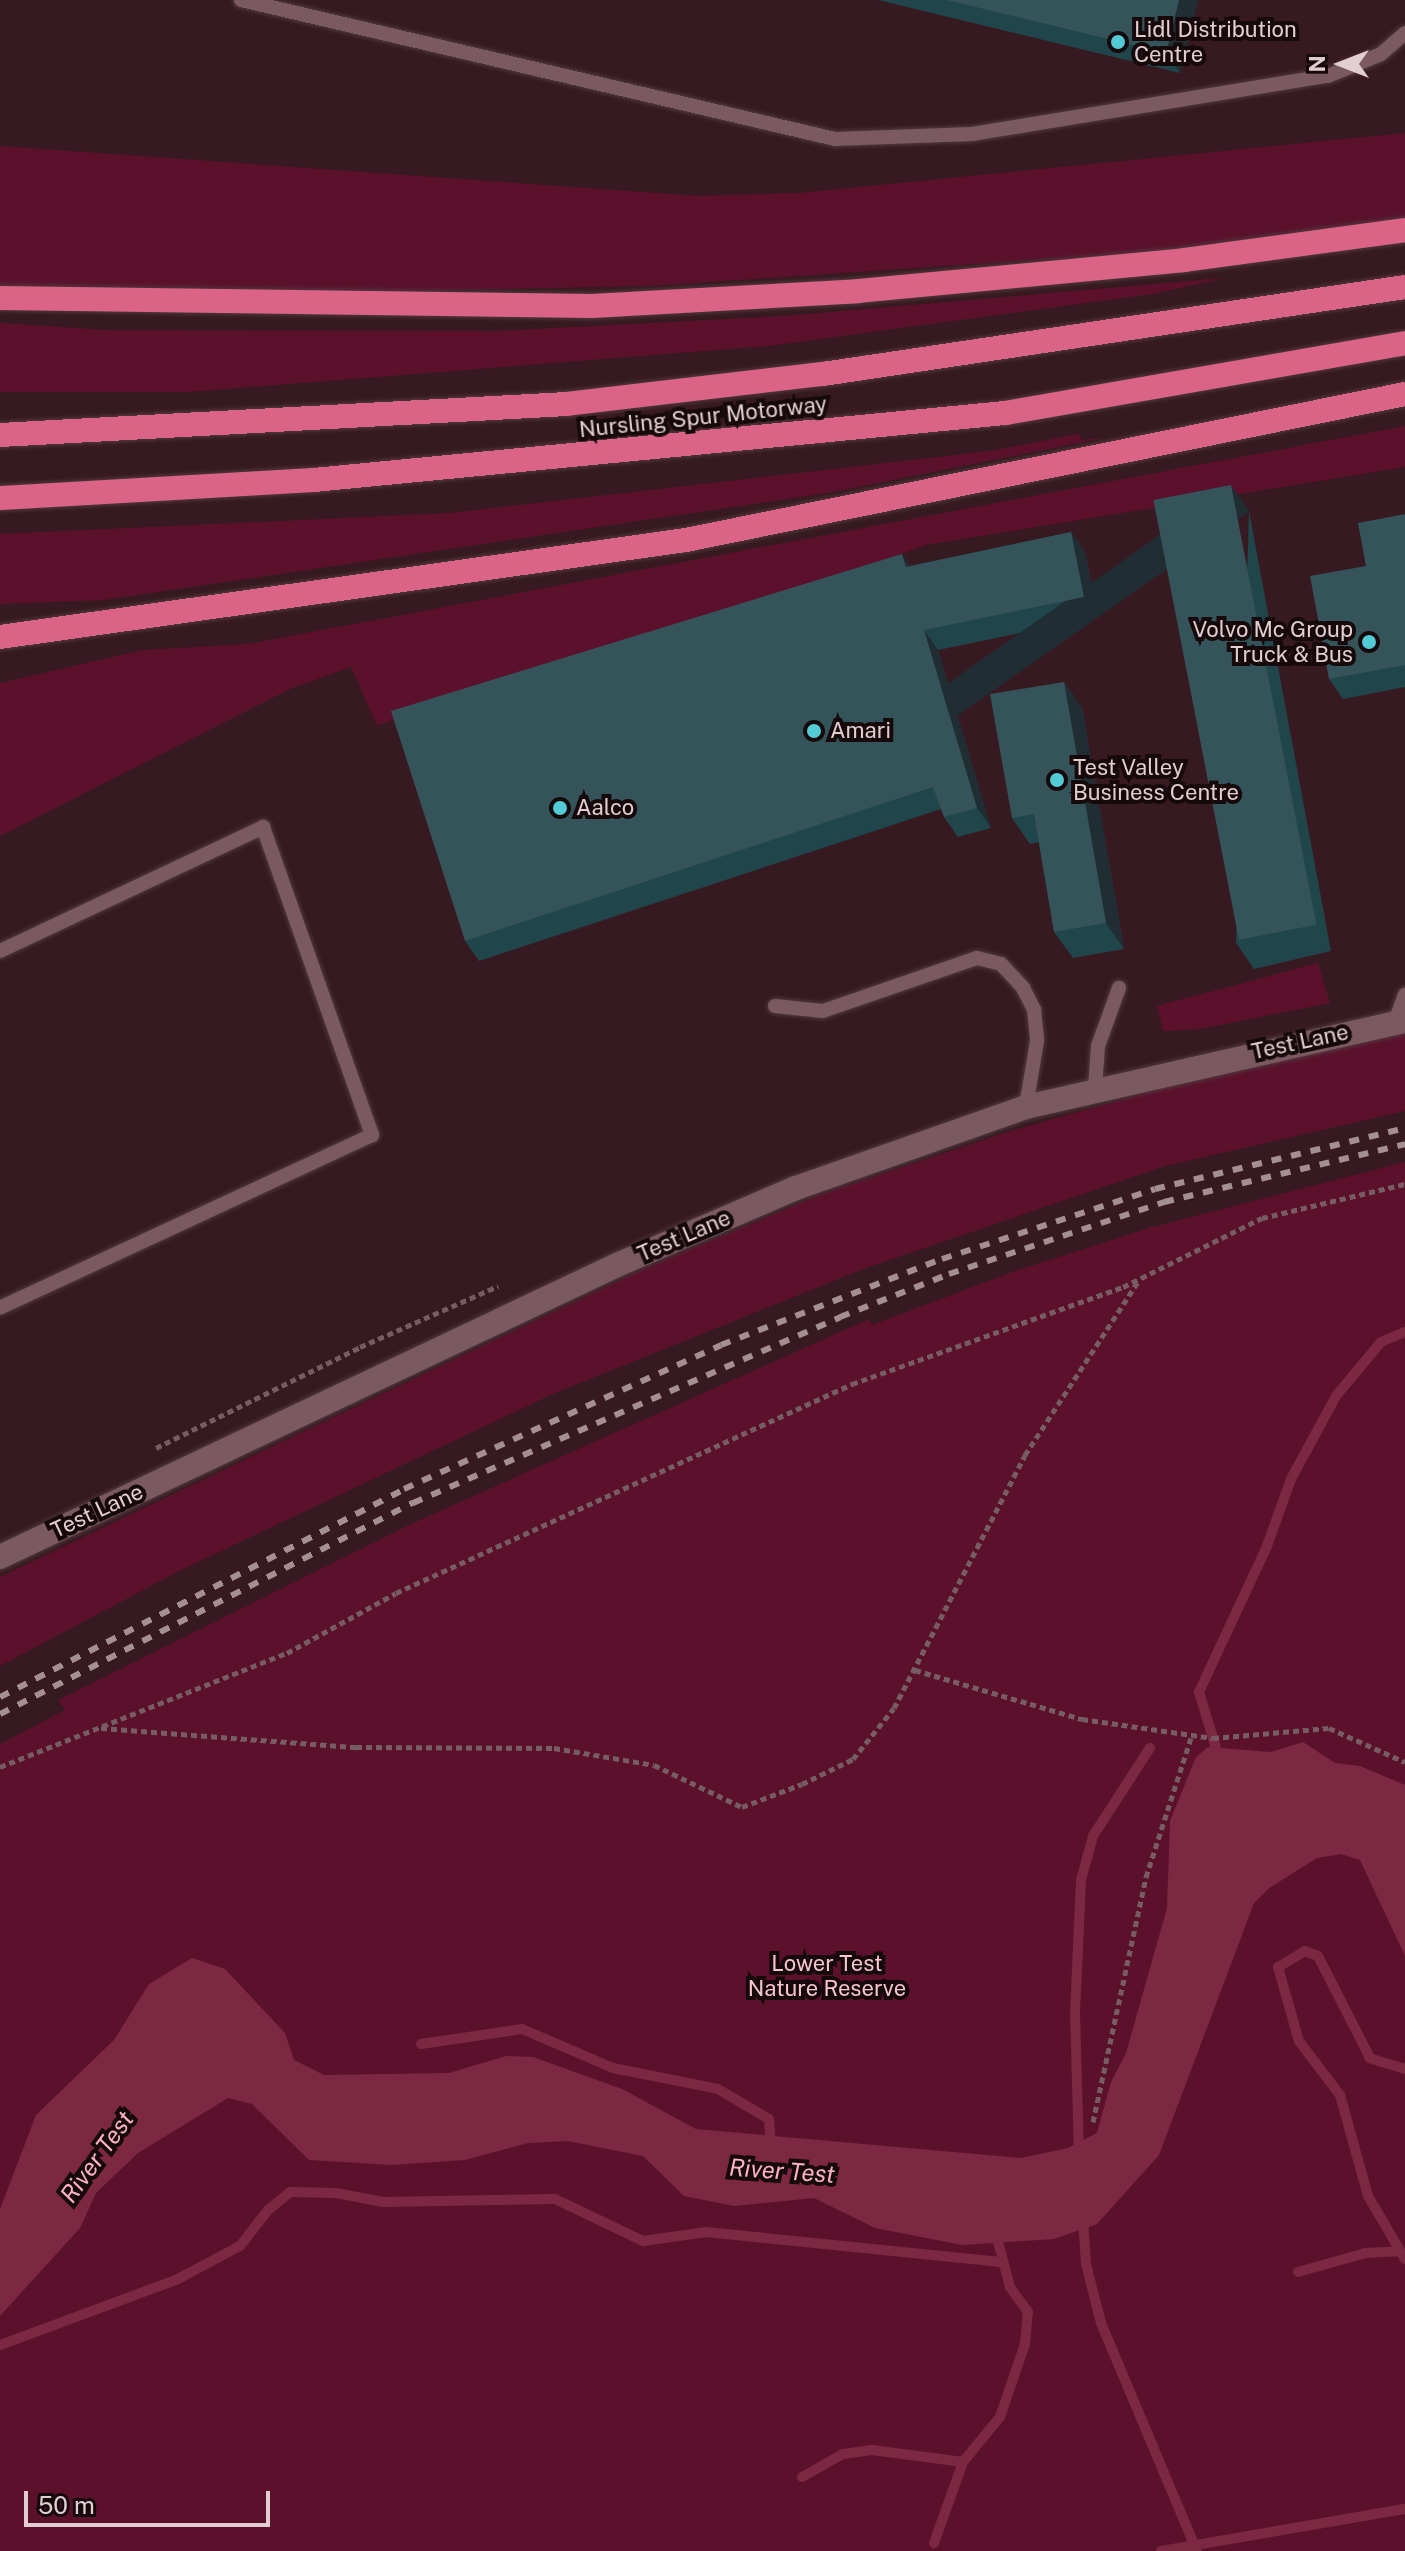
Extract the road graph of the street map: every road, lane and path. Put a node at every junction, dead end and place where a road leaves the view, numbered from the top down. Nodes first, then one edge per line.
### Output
1 (241, 0) edge
2 (1405, 33) edge
3 (1405, 230) edge
4 (1405, 287) edge
5 (0, 298) edge
6 (1405, 343) edge
7 (1405, 394) edge
8 (0, 435) edge
9 (0, 498) edge
10 (0, 637) edge
11 (0, 951) edge
12 (1119, 988) dead end
13 (1405, 995) edge
14 (775, 1006) dead end
15 (1400, 1022) edge
16 (1095, 1088) junction
17 (1026, 1107) junction
18 (1405, 1184) edge
19 (1139, 1280) junction
20 (0, 1308) edge
21 (0, 1557) edge
22 (915, 1670) junction
23 (96, 1728) junction
24 (1192, 1735) junction
25 (1405, 1762) edge
26 (0, 1767) edge
27 (1093, 2122) dead end

1 - 2 lane
3 - 5 highway
4 - 8 highway, Nursling Spur Motorway
6 - 9 highway, Nursling Spur Motorway
7 - 10 highway
11 - 20 lane
12 - 16 lane
13 - 15 lane
14 - 17 lane
15 - 16 street, Test Lane
16 - 17 street, Test Lane
17 - 21 street, Test Lane
18 - 19 path
19 - 22 path
19 - 23 path
22 - 23 path
22 - 24 path
23 - 26 path
24 - 25 path
24 - 27 path

